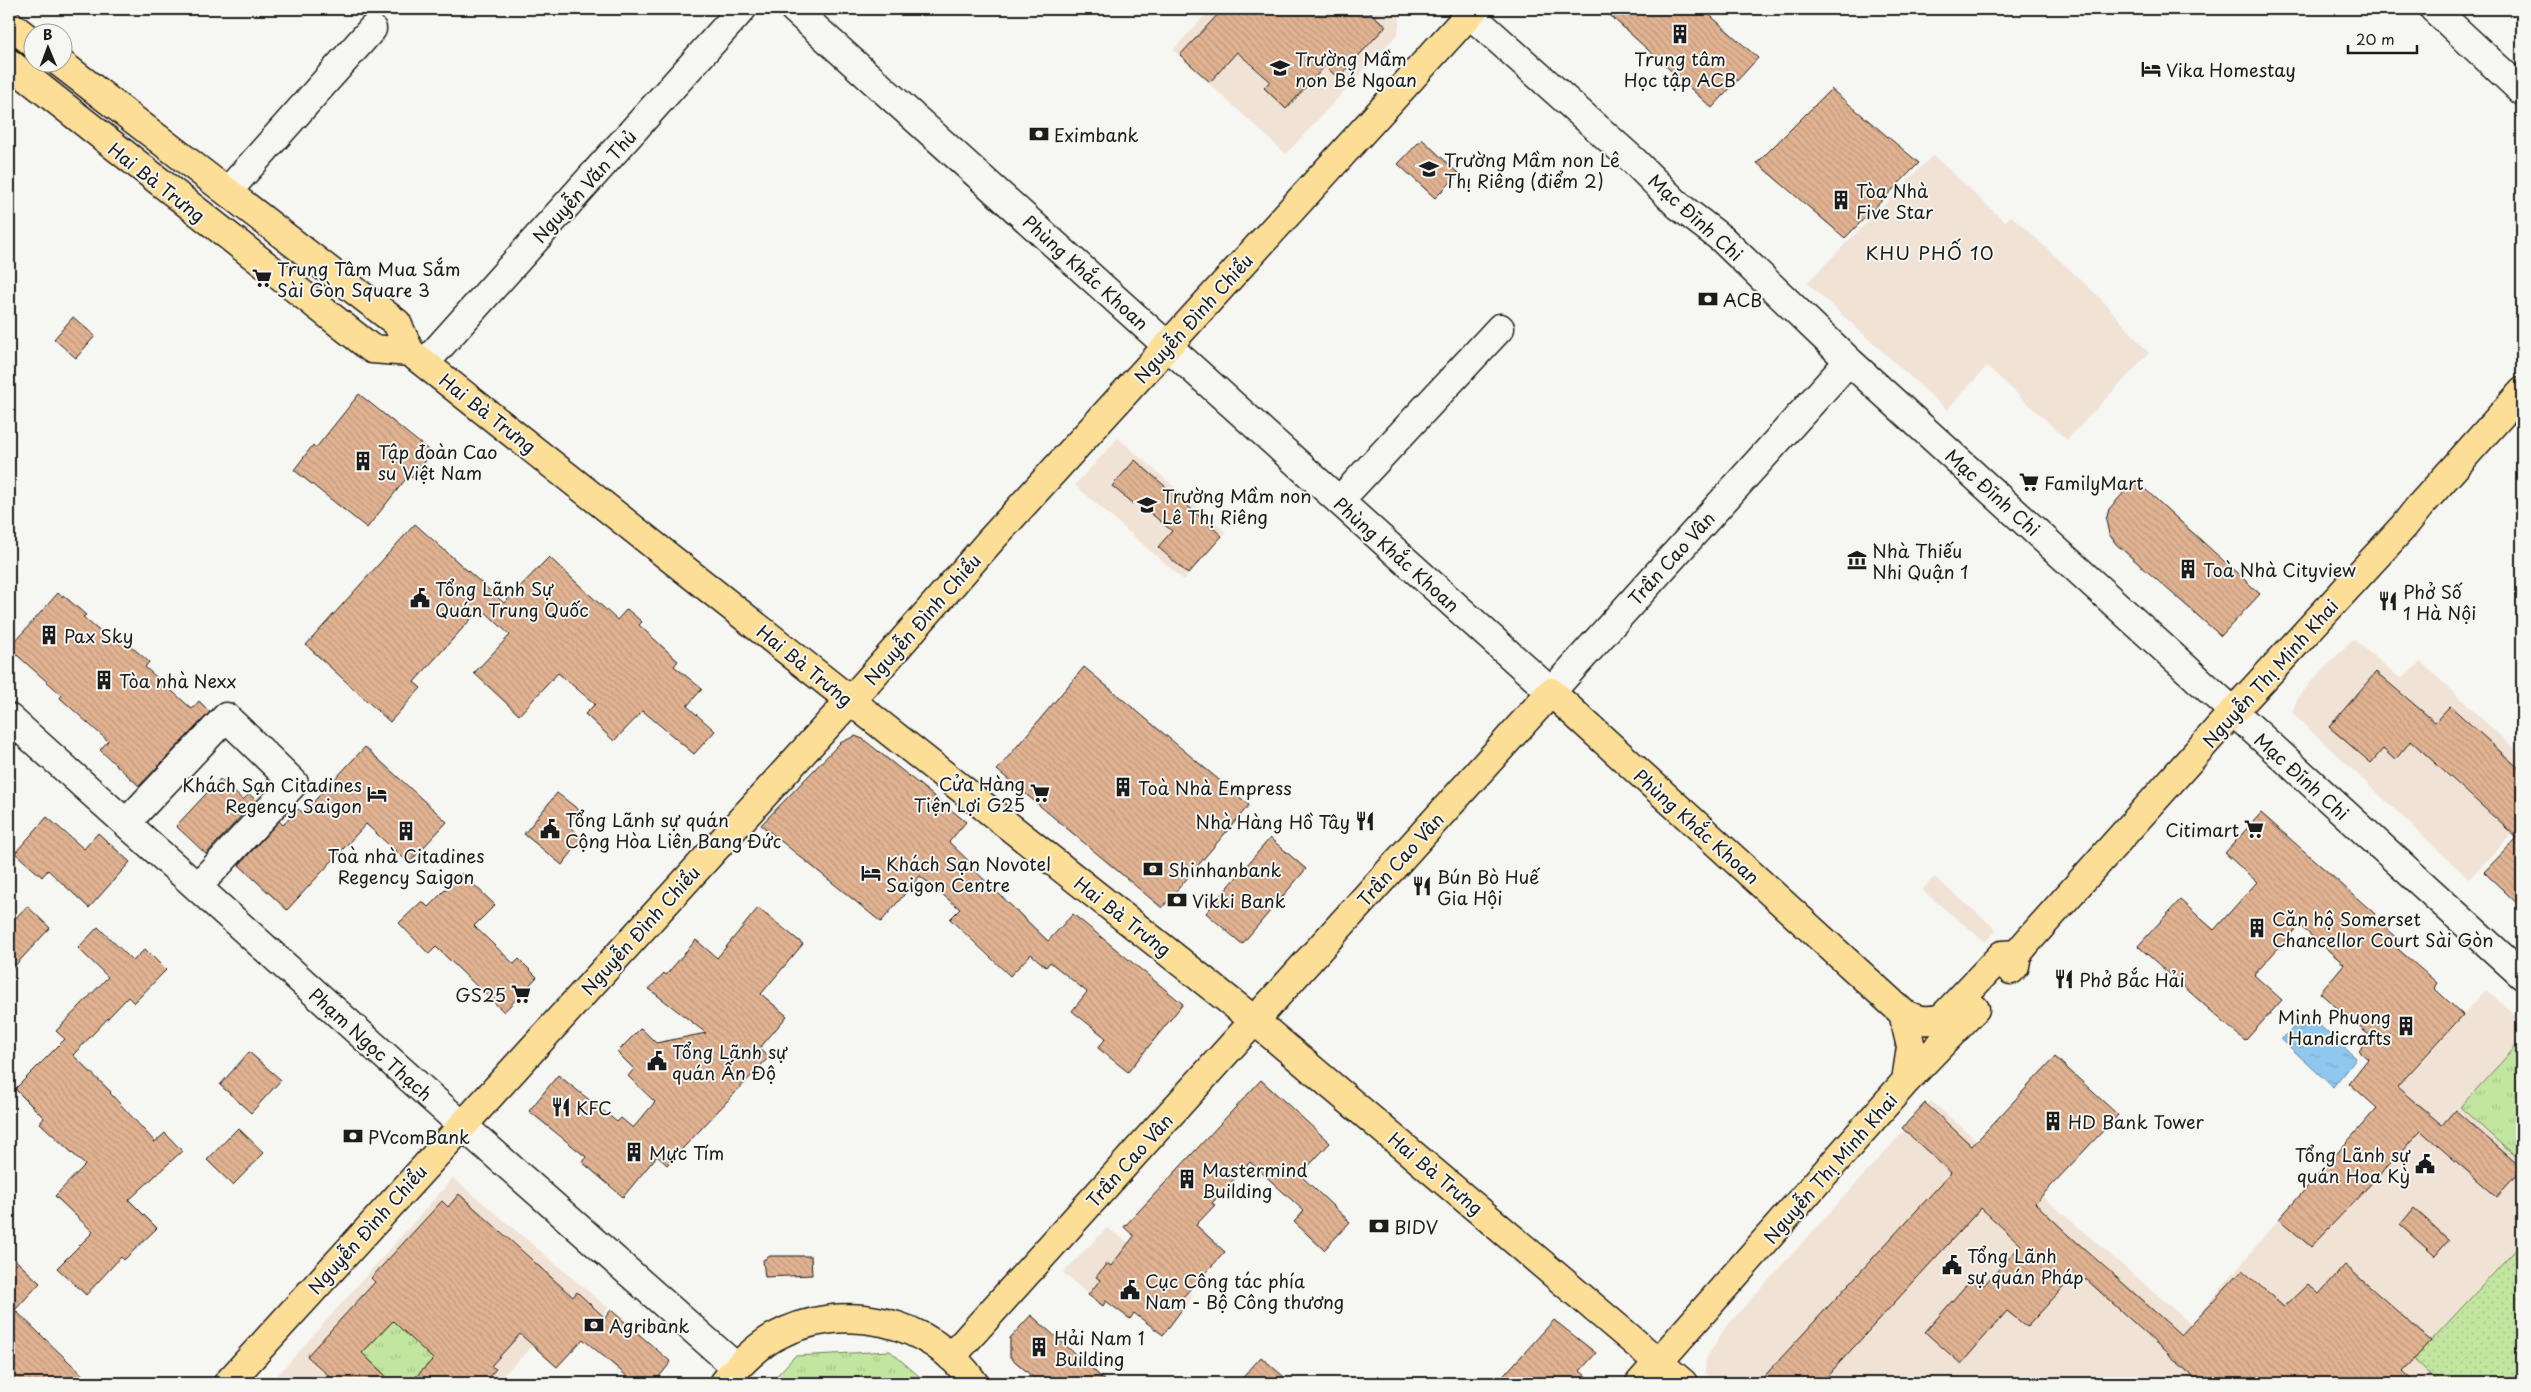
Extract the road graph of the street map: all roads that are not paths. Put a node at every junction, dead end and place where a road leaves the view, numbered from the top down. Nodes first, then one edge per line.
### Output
1 (742, 9) edge
2 (794, 9) edge
3 (2434, 9) edge
4 (1469, 10) edge
5 (9, 24) edge
6 (372, 29) dead end
7 (22, 34) edge
8 (9, 63) edge
9 (72, 72) edge
10 (2522, 91) edge
11 (228, 191) junction
12 (397, 323) junction
13 (1500, 328) dead end
14 (1168, 346) junction
15 (372, 349) junction
16 (417, 357) junction
17 (1848, 361) junction
18 (2522, 392) edge
19 (1339, 501) junction
20 (1551, 692) junction
21 (850, 702) junction
22 (2232, 713) junction
23 (9, 718) edge
24 (126, 823) junction
25 (197, 887) junction
26 (2017, 954) junction
27 (2522, 975) edge
28 (1903, 1013) junction
29 (1255, 1021) junction
30 (1906, 1081) junction
31 (462, 1125) junction
32 (951, 1357) junction
33 (1659, 1362) junction
34 (730, 1375) edge
35 (228, 1383) edge
36 (974, 1383) edge
37 (1640, 1383) edge
38 (1683, 1383) edge

1 - 16 street, Nguyễn Văn Thủ
2 - 14 street, Phùng Khắc Khoan
3 - 10 street
4 - 14 main road, Nguyễn Đình Chiểu
4 - 17 street, Mạc Đĩnh Chi
5 - 7 main road
6 - 11 street
8 - 15 main road, Hai Bà Trưng
9 - 11 main road, Hai Bà Trưng
11 - 12 main road, Hai Bà Trưng
12 - 15 main road
12 - 16 main road, Hai Bà Trưng
13 - 19 street
14 - 19 street, Phùng Khắc Khoan
14 - 21 main road, Nguyễn Đình Chiểu
15 - 16 main road
16 - 21 main road, Hai Bà Trưng
17 - 20 street, Trần Cao Vân
17 - 22 street, Mạc Đĩnh Chi
18 - 22 main road, Nguyễn Thị Minh Khai
19 - 20 street, Phùng Khắc Khoan
20 - 28 main road, Phùng Khắc Khoan
20 - 29 main road, Trần Cao Vân
21 - 29 main road, Hai Bà Trưng
21 - 31 main road, Nguyễn Đình Chiểu
22 - 26 main road, Nguyễn Thị Minh Khai
22 - 27 street, Mạc Đĩnh Chi
23 - 24 street, Phạm Ngọc Thạch
24 - 25 street, Phạm Ngọc Thạch
24 - 25 street
25 - 31 street, Phạm Ngọc Thạch
26 - 28 main road, Nguyễn Thị Minh Khai
26 - 30 main road, Nguyễn Thị Minh Khai
28 - 30 main road
29 - 32 main road, Trần Cao Vân
29 - 33 main road, Hai Bà Trưng
30 - 33 main road, Nguyễn Thị Minh Khai
31 - 34 street, Phạm Ngọc Thạch
31 - 35 main road, Nguyễn Đình Chiểu
32 - 34 main road
32 - 36 main road
33 - 37 main road, Nguyễn Thị Minh Khai
33 - 38 main road, Hai Bà Trưng

